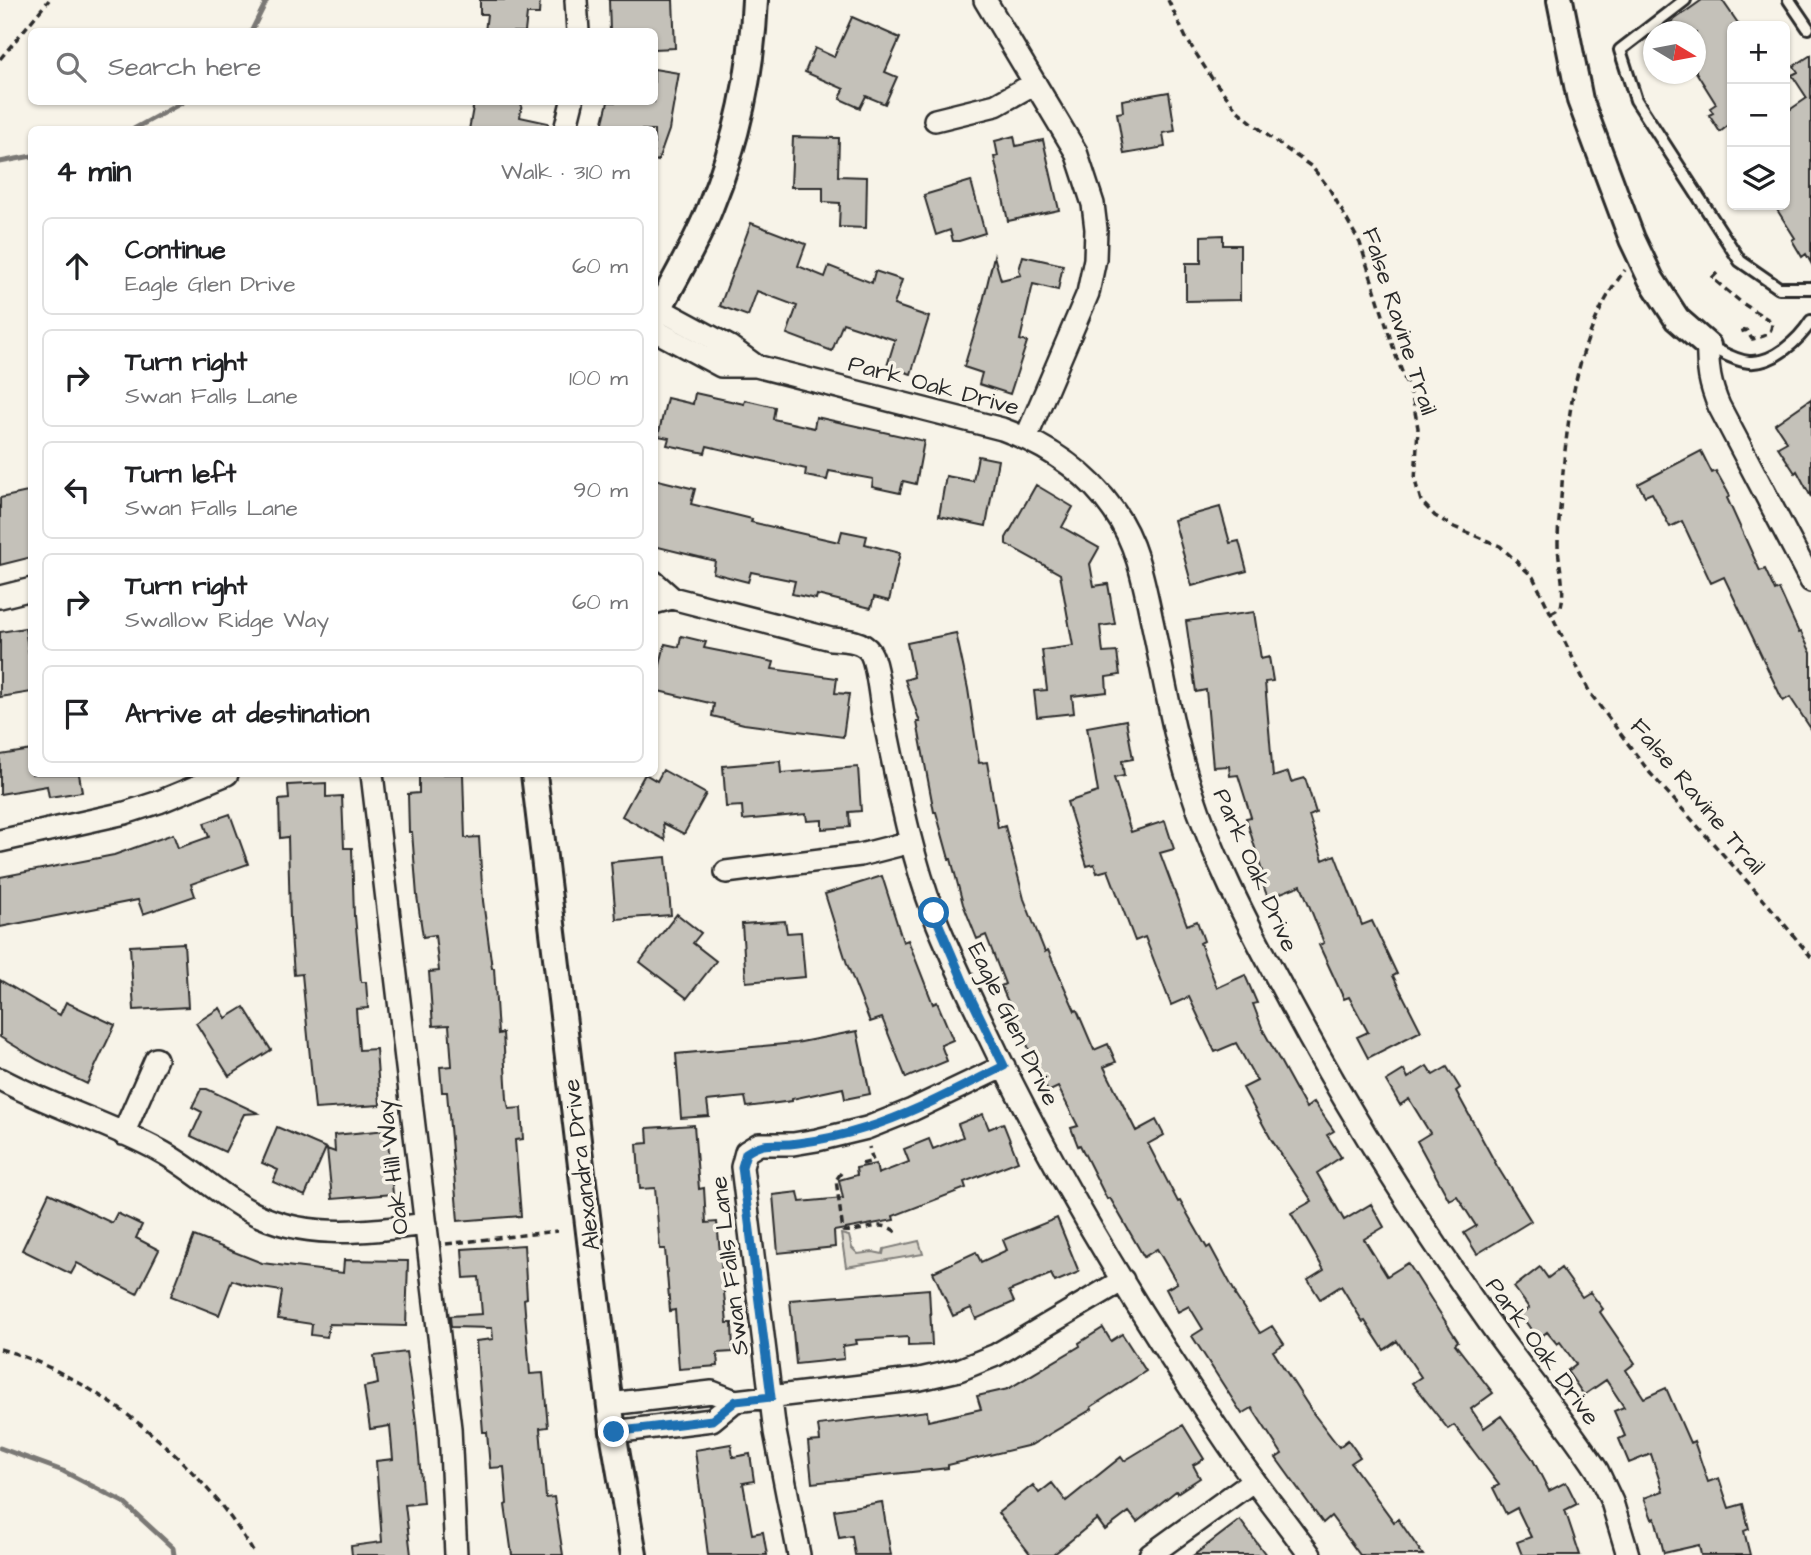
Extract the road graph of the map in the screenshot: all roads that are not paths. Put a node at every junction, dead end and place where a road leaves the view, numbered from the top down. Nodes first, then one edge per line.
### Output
1 (576, 0) edge
2 (755, 0) edge
3 (985, 0) edge
4 (1560, 0) edge
5 (1685, 0) edge
6 (1789, 0) edge
7 (578, 28) edge
8 (1808, 28) dead end
9 (1035, 83) junction
10 (571, 105) edge
11 (935, 120) dead end
12 (566, 126) edge
13 (1811, 288) edge
14 (658, 312) edge
15 (658, 317) edge
16 (1811, 321) edge
17 (1708, 346) junction
18 (1026, 438) junction
19 (1811, 581) edge
20 (28, 590) edge
21 (0, 597) edge
22 (663, 601) edge
23 (220, 777) edge
24 (372, 777) edge
25 (534, 777) edge
26 (0, 841) edge
27 (911, 842) junction
28 (726, 872) dead end
29 (156, 1059) dead end
30 (1004, 1066) junction
31 (0, 1079) edge
32 (123, 1134) junction
33 (426, 1224) junction
34 (1123, 1280) junction
35 (672, 1397) junction
36 (771, 1397) junction
37 (736, 1401) junction
38 (610, 1404) junction
39 (676, 1424) junction
40 (614, 1432) junction
41 (1254, 1480) junction
42 (456, 1555) edge
43 (634, 1555) edge
44 (799, 1555) edge
45 (1150, 1555) edge
46 (1310, 1555) edge
47 (1628, 1555) edge

1 - 7 street
2 - 14 street
3 - 9 street
4 - 17 street
5 - 13 lane
6 - 8 lane
9 - 11 street
9 - 18 street
10 - 12 street
15 - 18 street, Park Oak Drive
16 - 17 lane
17 - 19 street
18 - 47 street, Park Oak Drive
20 - 21 street
22 - 27 street, Eagle Glen Drive
23 - 26 street
24 - 33 street, Oak Hill Way
25 - 38 street, Alexandra Drive
27 - 28 street
27 - 30 street, Eagle Glen Drive
29 - 32 street
30 - 34 street, Eagle Glen Drive
30 - 36 street, Swan Falls Lane
31 - 32 street
32 - 33 street
33 - 42 street, Oak Hill Way
34 - 36 street
34 - 41 street, Eagle Glen Drive
35 - 37 street
35 - 38 street
35 - 39 street
36 - 37 street
36 - 44 street, Swan Falls Lane
37 - 39 street
38 - 40 street, Alexandra Drive
39 - 40 street
40 - 43 street, Alexandra Drive
41 - 45 street
41 - 46 street, Eagle Glen Drive

